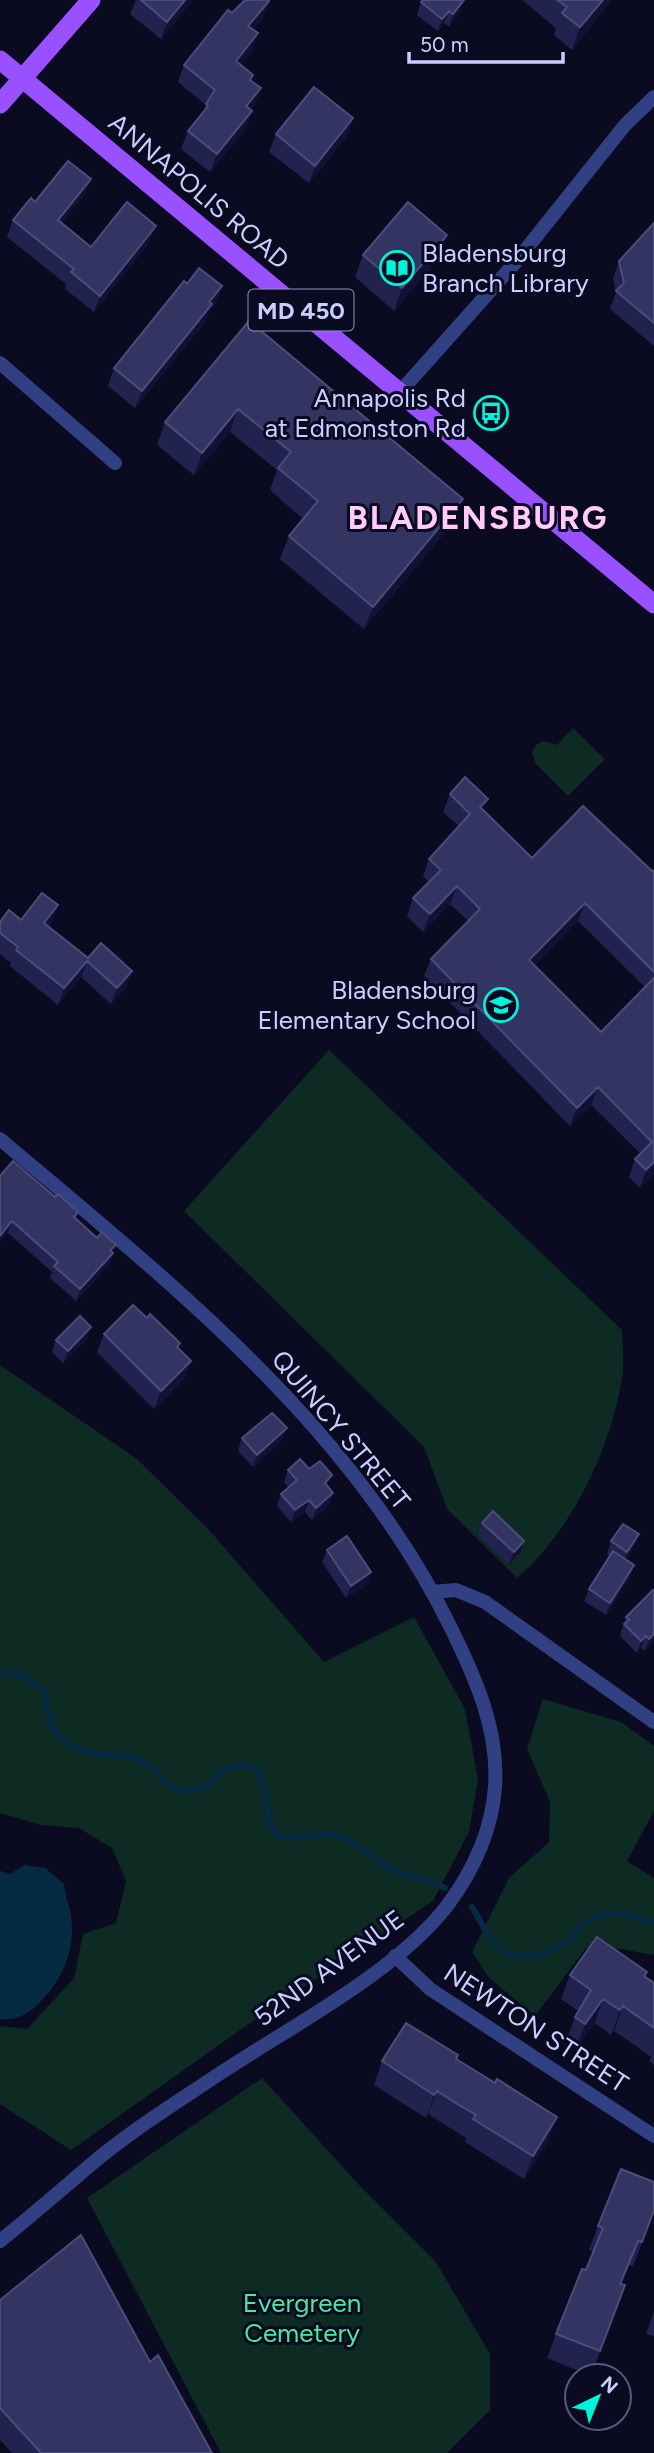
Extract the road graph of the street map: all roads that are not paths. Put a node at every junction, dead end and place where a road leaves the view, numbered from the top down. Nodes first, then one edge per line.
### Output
1 (91, 0) edge
2 (0, 60) edge
3 (23, 78) junction
4 (654, 97) edge
5 (0, 104) edge
6 (0, 363) edge
7 (400, 392) junction
8 (115, 463) dead end
9 (654, 604) edge
10 (0, 1139) edge
11 (432, 1592) junction
12 (654, 1722) edge
13 (395, 1956) junction
14 (654, 2136) edge
15 (0, 2241) edge

1 - 3 main road
2 - 3 main road, ANNAPOLIS ROAD / MD 450
3 - 5 main road
3 - 7 main road, ANNAPOLIS ROAD / MD 450
4 - 7 street
6 - 8 street
7 - 9 main road, ANNAPOLIS ROAD / MD 450
10 - 11 street, QUINCY STREET
11 - 12 street
11 - 13 street, 52ND AVENUE
13 - 14 street, NEWTON STREET
13 - 15 street, 52ND AVENUE

